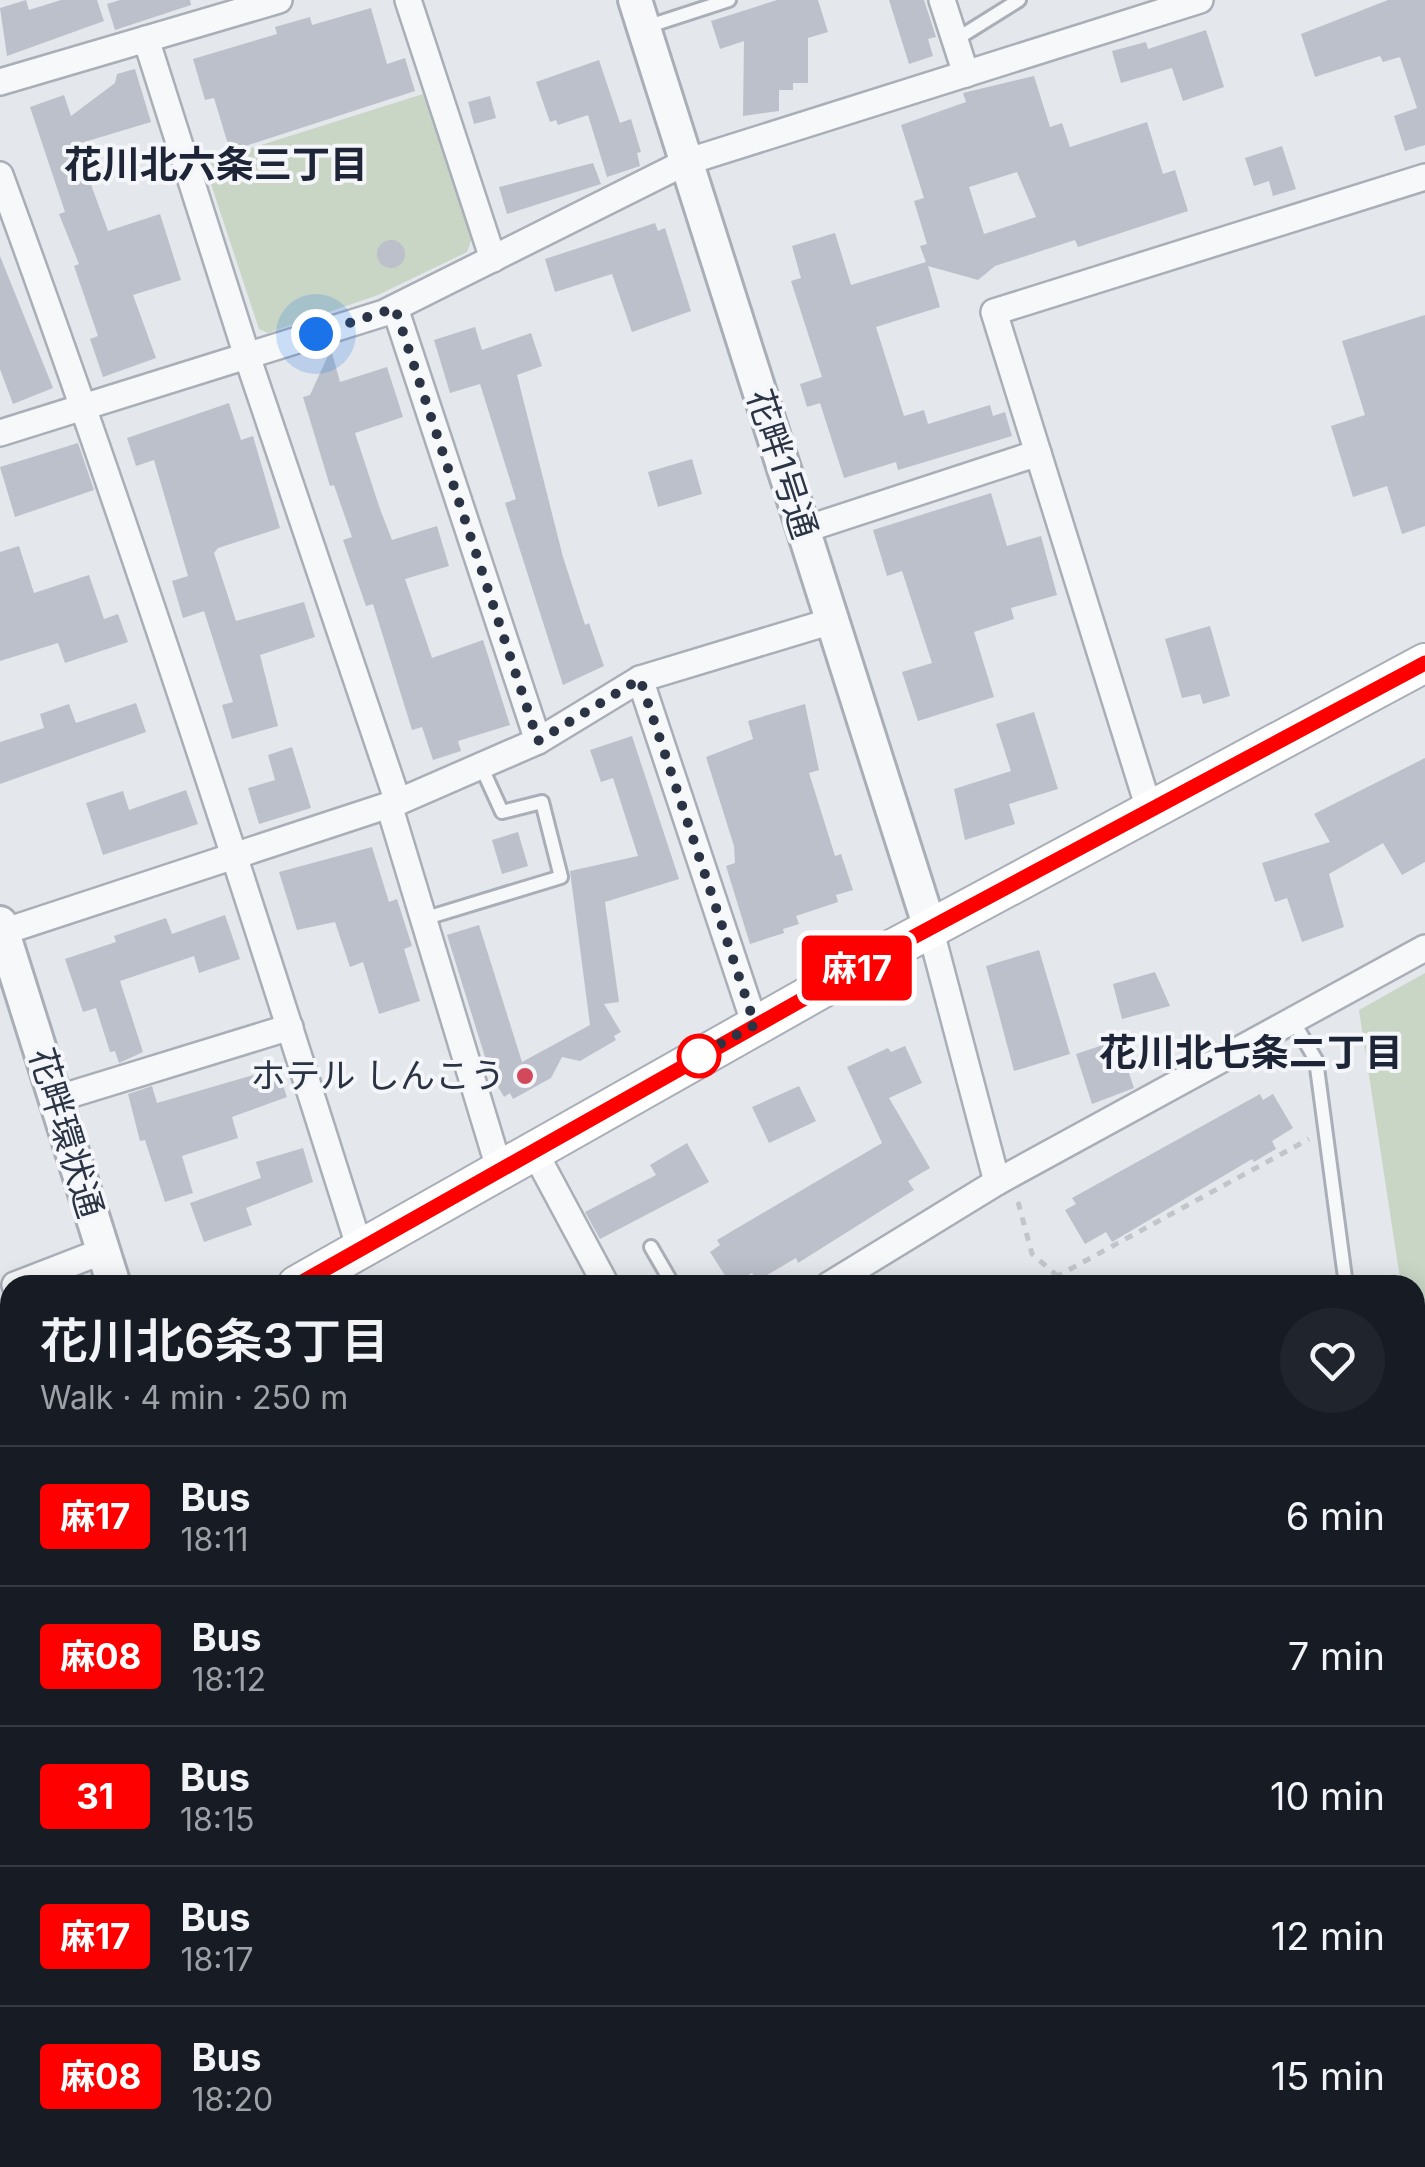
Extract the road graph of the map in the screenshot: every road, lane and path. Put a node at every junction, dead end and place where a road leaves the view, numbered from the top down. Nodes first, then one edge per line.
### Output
1 (279, 0) edge
2 (408, 0) edge
3 (730, 0) edge
4 (942, 0) edge
5 (1018, 0) edge
6 (1200, 0) edge
7 (639, 14) edge
8 (146, 39) junction
9 (955, 40) junction
10 (966, 74) junction
11 (0, 82) edge
12 (686, 162) junction
13 (0, 175) edge
14 (1425, 178) edge
15 (493, 259) junction
16 (395, 308) junction
17 (247, 356) junction
18 (85, 407) junction
19 (0, 433) edge
20 (1038, 453) junction
21 (803, 530) junction
22 (832, 622) junction
23 (1425, 663) edge
24 (640, 679) junction
25 (538, 741) junction
26 (481, 766) junction
27 (394, 803) junction
28 (1150, 812) junction
29 (236, 857) junction
30 (424, 919) junction
31 (1, 928) edge
32 (930, 928) junction
33 (1425, 948) edge
34 (1293, 1020) junction
35 (755, 1025) junction
36 (290, 1027) junction
37 (56, 1099) junction
38 (1306, 1121) dead end
39 (533, 1148) junction
40 (499, 1168) junction
41 (1005, 1178) junction
42 (651, 1247) dead end
43 (360, 1248) junction
44 (103, 1251) junction
45 (41, 1275) edge
46 (111, 1275) edge
47 (314, 1275) edge
48 (601, 1275) edge
49 (667, 1275) edge
50 (845, 1275) edge
51 (1056, 1275) edge
52 (1059, 1275) edge
53 (1345, 1275) edge

1 - 8 street
2 - 15 street
3 - 7 lane
4 - 9 street
5 - 9 lane
6 - 10 street
7 - 12 street, 花畔1号通
8 - 11 street
8 - 17 street
9 - 10 street
10 - 12 street
12 - 15 street
12 - 21 street, 花畔1号通
13 - 18 street
14 - 20 street
15 - 16 street
16 - 17 street
16 - 25 street
17 - 18 street
17 - 27 street
18 - 19 street
18 - 29 street
20 - 21 street
20 - 28 street
21 - 22 street, 花畔1号通
22 - 24 street
22 - 32 street, 花畔1号通
23 - 28 main road
24 - 25 street
24 - 35 street
25 - 26 street
26 - 27 street
26 - 30 lane
27 - 29 street
27 - 30 street
28 - 32 main road
29 - 31 street
29 - 36 street
30 - 40 street
31 - 37 street, 花畔環状通
32 - 35 main road
32 - 41 street
33 - 34 street
34 - 41 street
34 - 53 lane
35 - 39 main road
36 - 37 street
36 - 43 street
37 - 44 street, 花畔環状通
38 - 52 path
39 - 40 main road
39 - 48 street
40 - 43 main road
41 - 50 street
41 - 51 path
42 - 49 lane
43 - 47 main road
44 - 45 street
44 - 46 street, 花畔環状通

